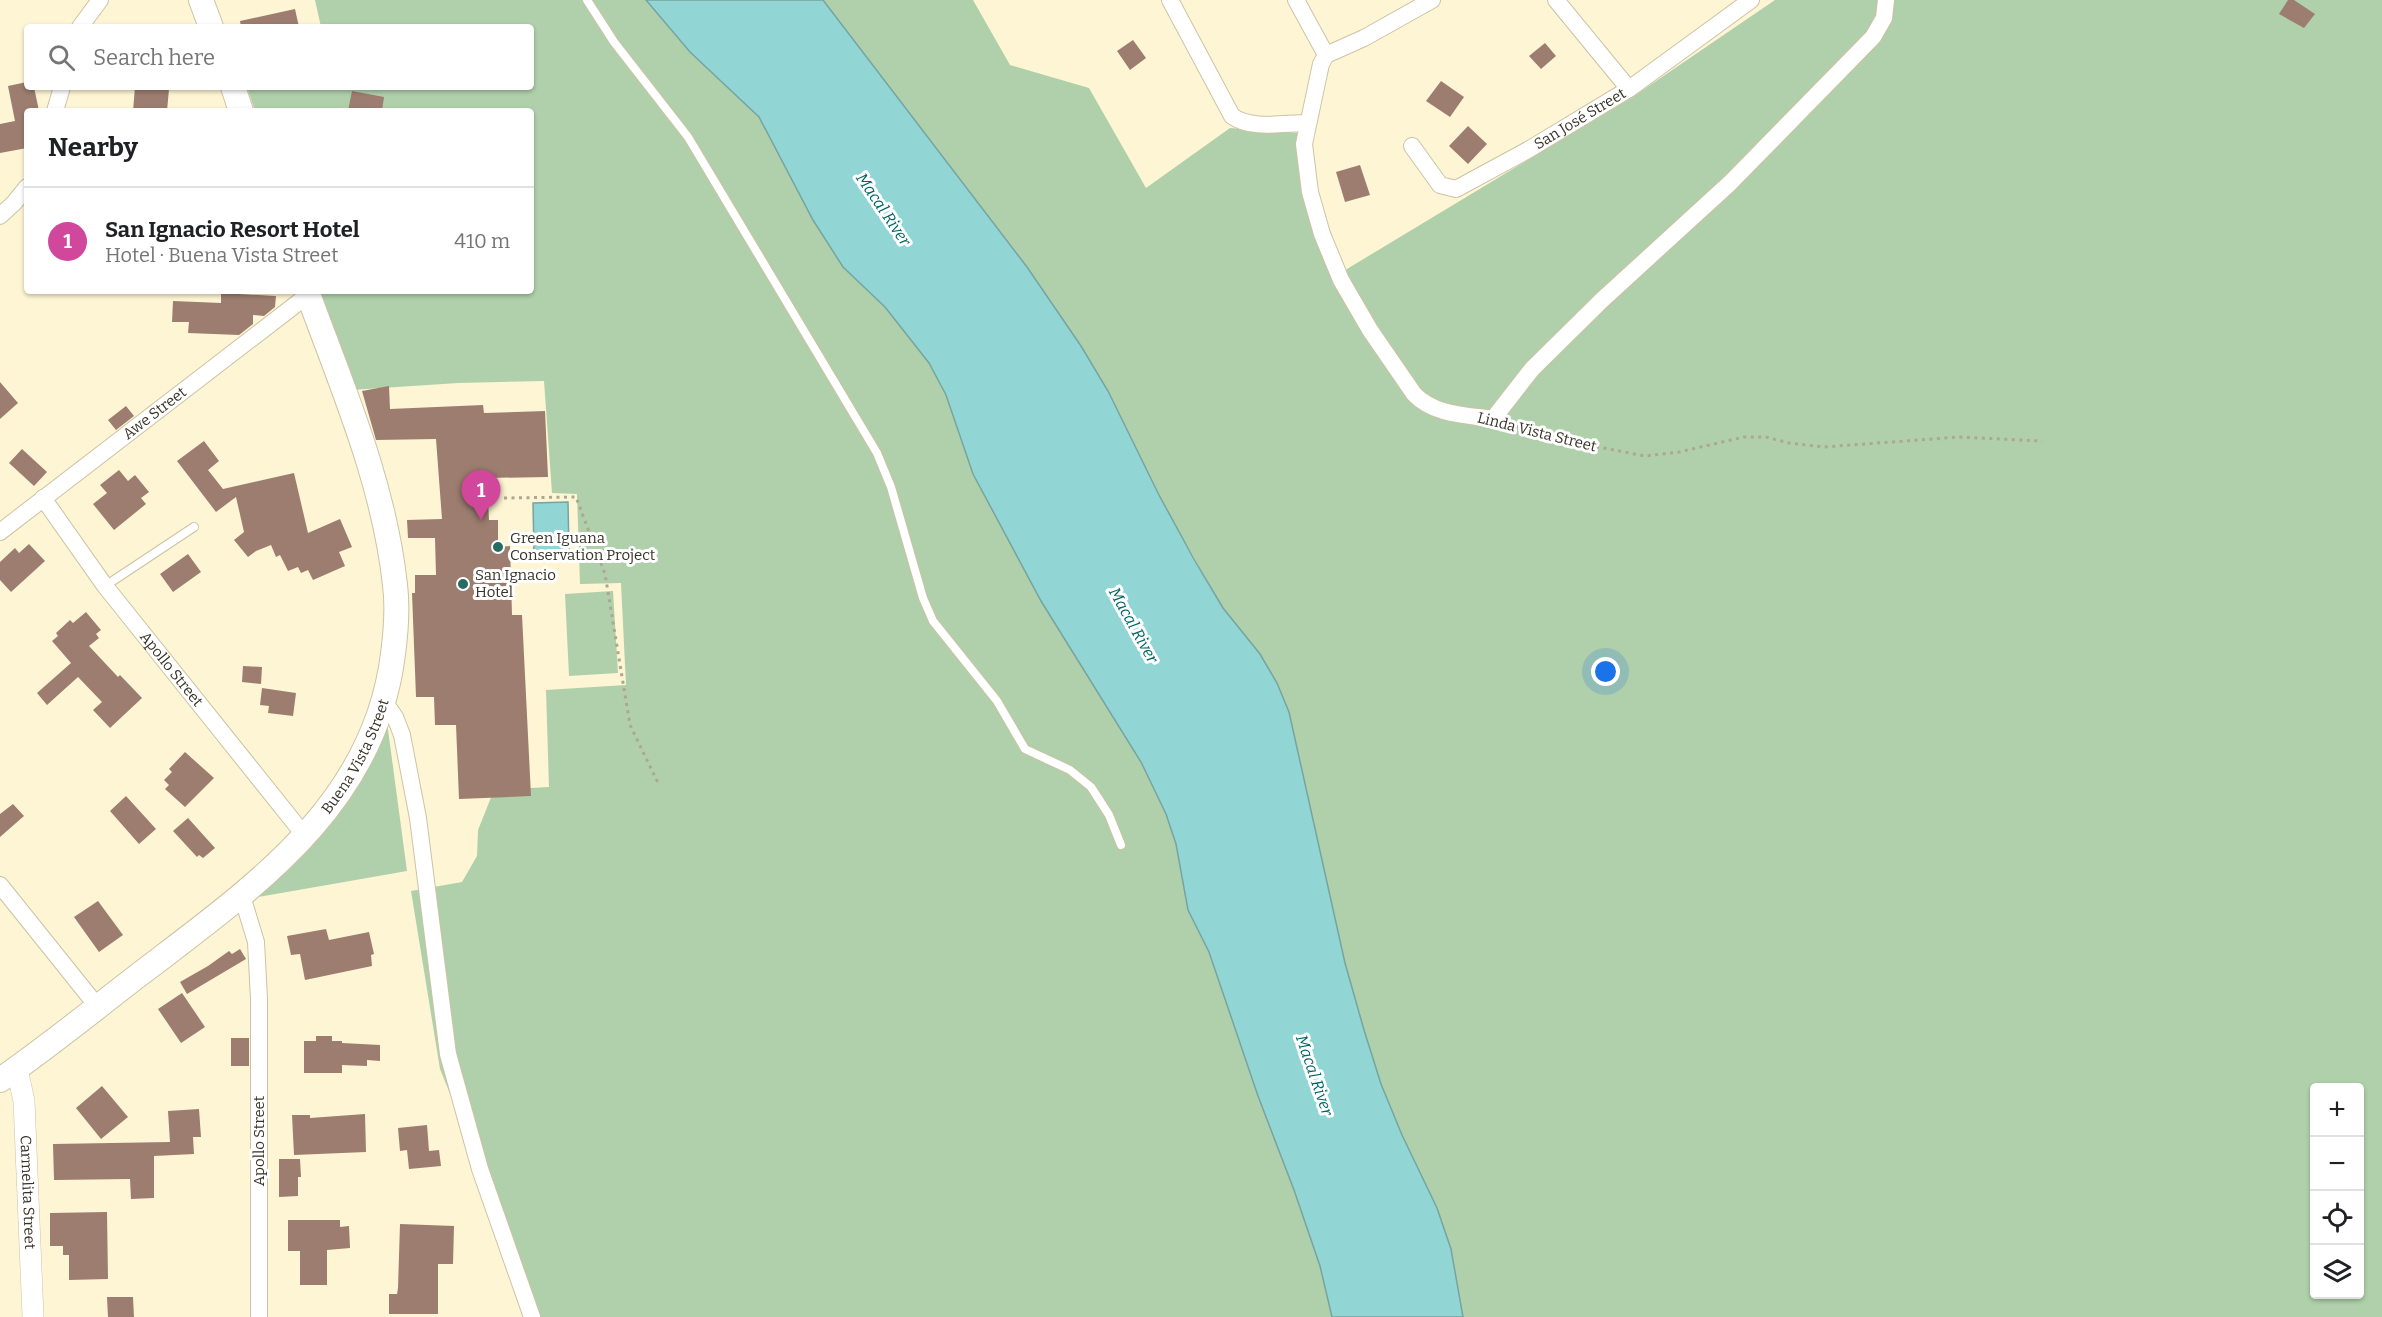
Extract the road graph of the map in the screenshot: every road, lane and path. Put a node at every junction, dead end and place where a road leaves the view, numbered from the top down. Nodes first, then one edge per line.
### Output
1 (100, 0) edge
2 (201, 0) edge
3 (587, 0) edge
4 (1170, 0) edge
5 (1296, 0) edge
6 (1432, 0) edge
7 (1556, 0) edge
8 (1751, 0) edge
9 (1886, 0) edge
10 (82, 24) edge
11 (210, 24) edge
12 (1326, 55) junction
13 (1629, 89) junction
14 (61, 90) edge
15 (234, 90) edge
16 (56, 108) edge
17 (240, 108) edge
18 (1307, 123) junction
19 (1412, 146) dead end
20 (24, 191) edge
21 (0, 216) edge
22 (307, 294) edge
23 (308, 294) edge
24 (1493, 419) junction
25 (2042, 441) dead end
26 (43, 498) junction
27 (504, 498) dead end
28 (194, 527) dead end
29 (0, 532) edge
30 (105, 586) junction
31 (384, 702) junction
32 (659, 785) dead end
33 (305, 836) junction
34 (1121, 845) dead end
35 (0, 885) edge
36 (242, 896) junction
37 (97, 1006) junction
38 (8, 1074) edge
39 (33, 1317) edge
40 (259, 1317) edge
41 (532, 1317) edge

1 - 10 street
2 - 11 main road
3 - 34 lane
4 - 18 street
5 - 12 street
6 - 12 street
7 - 13 street
8 - 13 street, San José Street
9 - 24 street
12 - 18 street, Linda Vista Street
13 - 19 street, San José Street
14 - 16 street
15 - 17 main road
18 - 24 street, Linda Vista Street
20 - 21 street
22 - 26 street, Awe Street
23 - 31 main road, Buena Vista Street
24 - 25 path, Linda Vista Street
26 - 29 street, Awe Street
26 - 30 street, Apollo Street
27 - 32 path
28 - 30 lane
30 - 33 street, Apollo Street
31 - 33 main road, Buena Vista Street
31 - 41 street
33 - 36 main road, Buena Vista Street
35 - 37 street
36 - 37 main road, Buena Vista Street
36 - 40 street, Apollo Street
37 - 38 main road, Buena Vista Street
38 - 39 street, Carmelita Street

